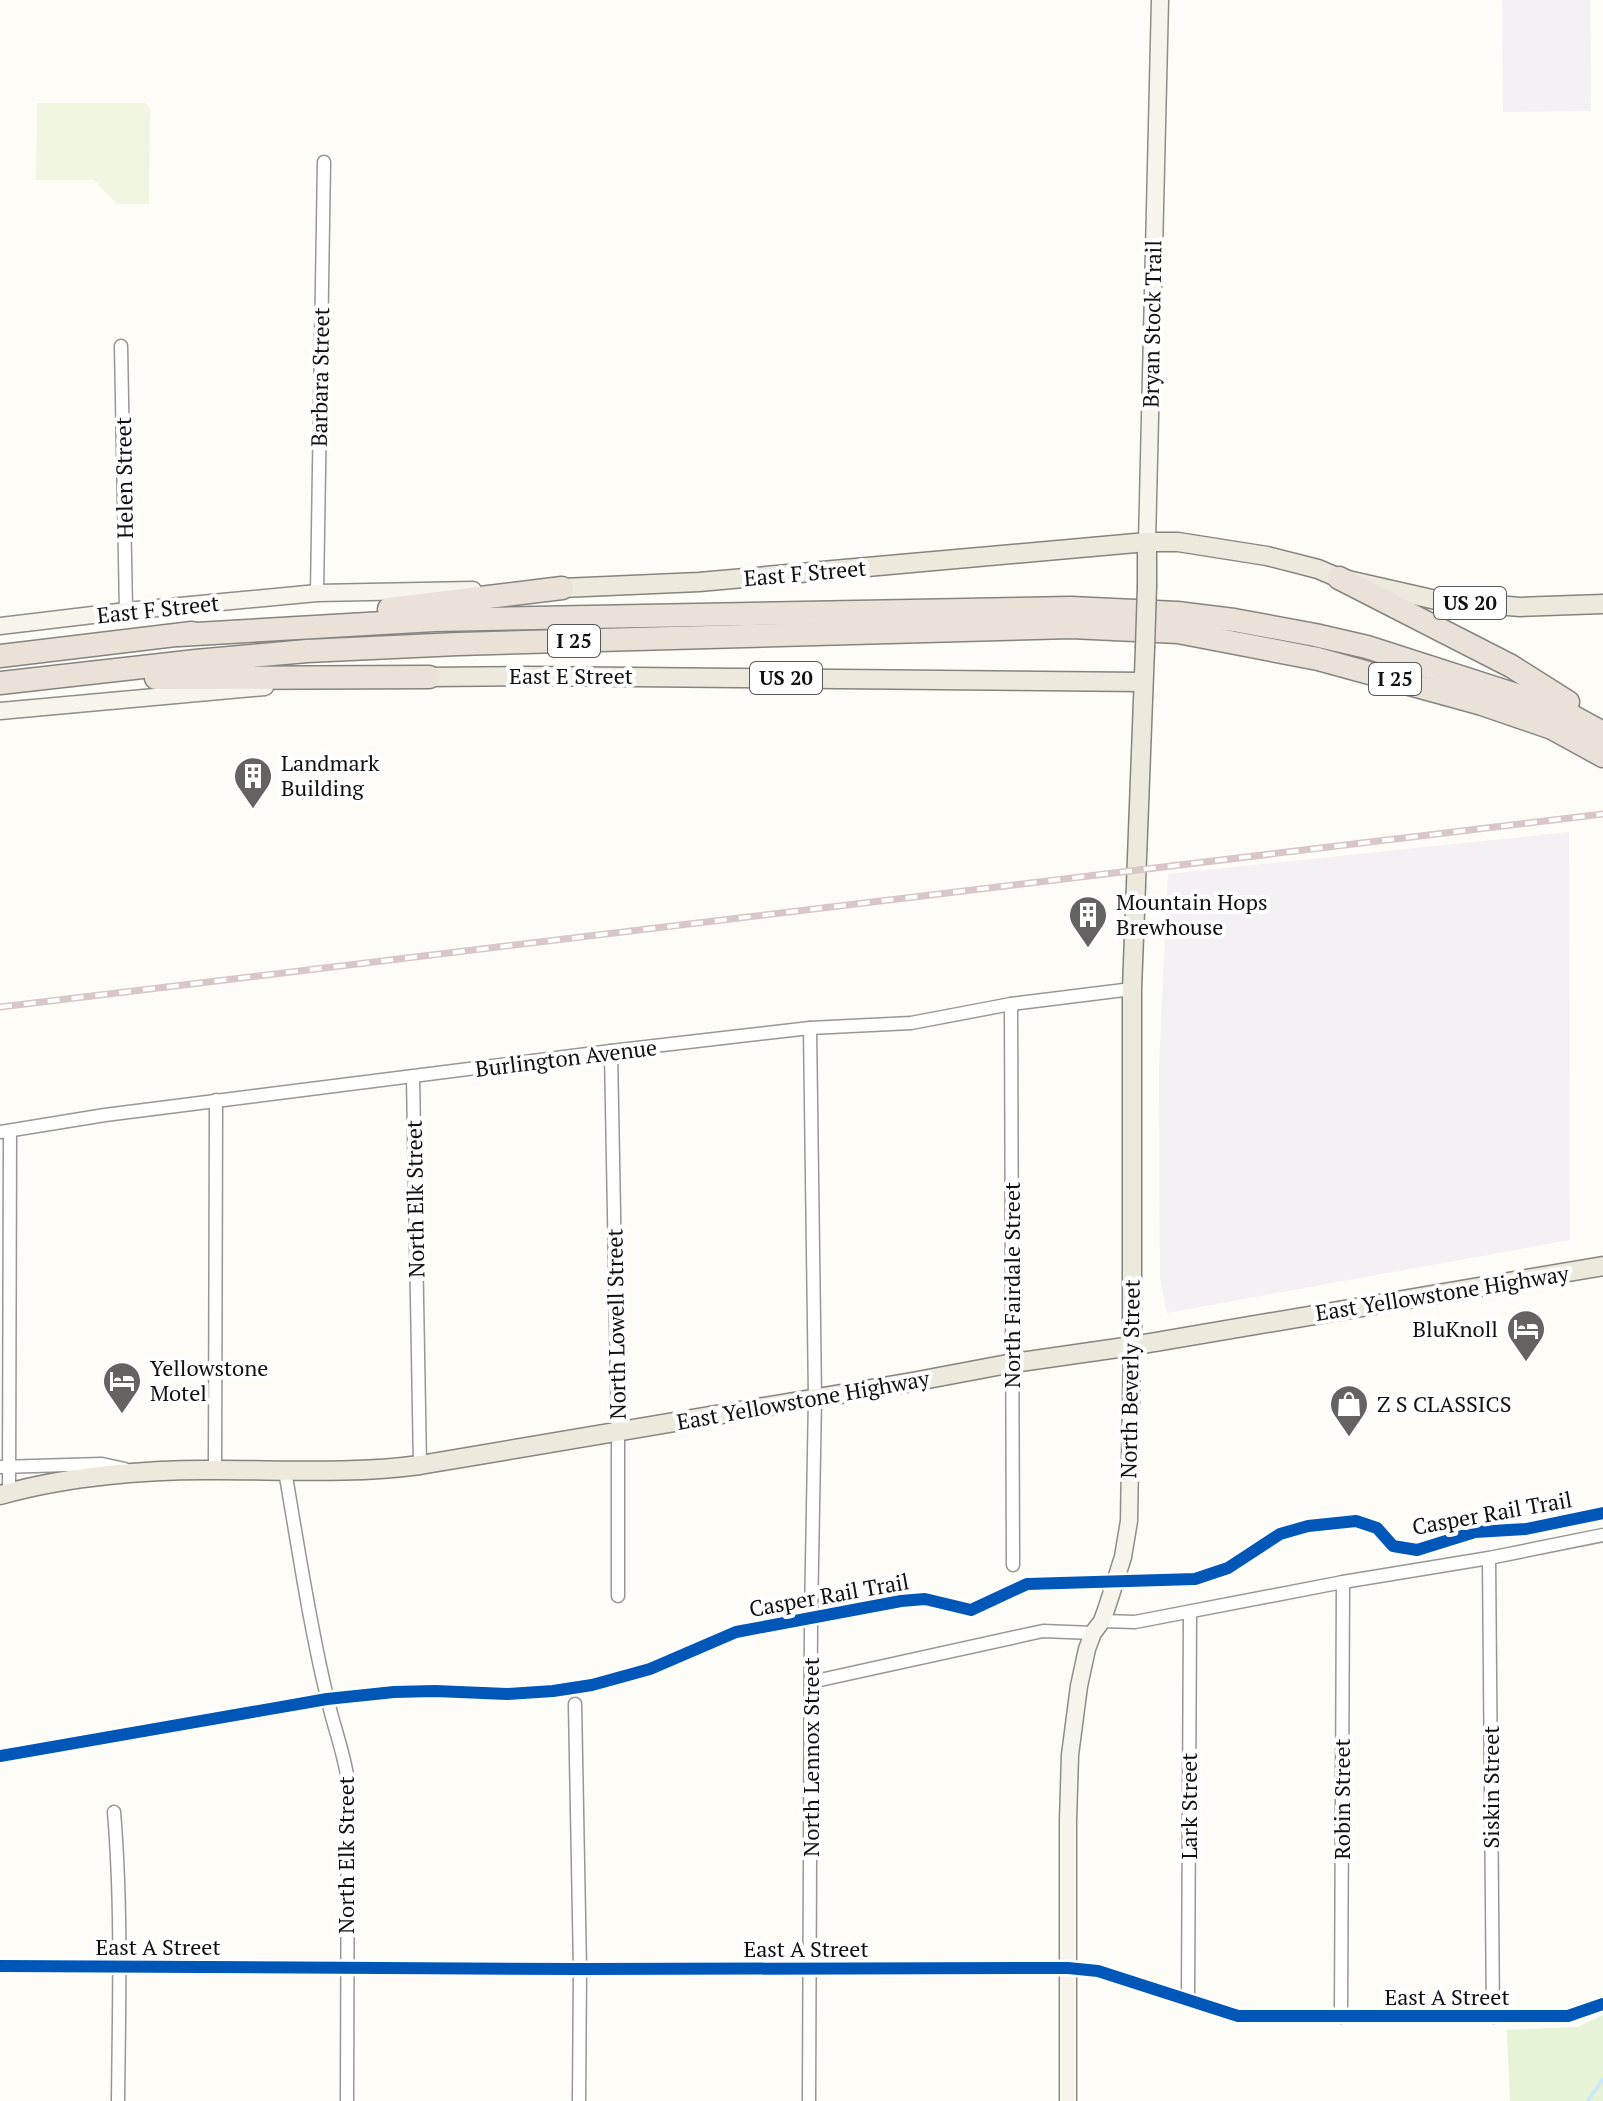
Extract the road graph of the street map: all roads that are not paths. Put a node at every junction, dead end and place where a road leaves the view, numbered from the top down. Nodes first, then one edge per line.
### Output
1 (1160, 0) edge
2 (324, 162) dead end
3 (121, 346) dead end
4 (1147, 542) junction
5 (1339, 578) junction
6 (562, 588) junction
7 (317, 593) junction
8 (1603, 604) edge
9 (126, 611) junction
10 (0, 626) edge
11 (179, 635) junction
12 (1145, 648) joint
13 (0, 656) edge
14 (79, 674) junction
15 (429, 677) junction
16 (1143, 682) junction
17 (0, 683) edge
18 (0, 711) edge
19 (1603, 724) edge
20 (1603, 733) edge
21 (1603, 756) edge
22 (1132, 989) junction
23 (1011, 1004) junction
24 (810, 1028) junction
25 (611, 1051) junction
26 (413, 1077) junction
27 (216, 1100) junction
28 (5, 1131) edge
29 (1603, 1266) edge
30 (1132, 1346) junction
31 (1013, 1363) junction
32 (815, 1398) junction
33 (618, 1431) junction
34 (420, 1465) junction
35 (4, 1467) edge
36 (215, 1470) junction
37 (285, 1471) junction
38 (139, 1472) junction
39 (4, 1493) edge
40 (1603, 1535) edge
41 (1489, 1558) junction
42 (1013, 1565) dead end
43 (1343, 1582) junction
44 (618, 1596) dead end
45 (1190, 1612) junction
46 (1098, 1627) junction
47 (811, 1682) junction
48 (575, 1704) dead end
49 (114, 1812) dead end
50 (0, 1966) edge
51 (119, 1967) junction
52 (346, 1967) junction
53 (1068, 1968) junction
54 (580, 1969) junction
55 (811, 1969) junction
56 (1188, 2000) junction
57 (1603, 2004) edge
58 (1341, 2017) junction
59 (1493, 2017) junction
60 (118, 2101) edge
61 (347, 2101) edge
62 (579, 2101) edge
63 (809, 2101) edge
64 (1068, 2101) edge

1 - 4 main road, Bryan Stock Trail
2 - 7 street, Barbara Street
3 - 9 street, Helen Street
4 - 5 main road, East F Street
4 - 6 main road, East F Street
4 - 12 main road, Bryan Stock Trail, bridge
5 - 8 main road, East F Street / US 20
5 - 19 highway
6 - 7 main road, East F Street
6 - 11 highway
7 - 9 main road, East F Street
9 - 10 main road, East F Street
11 - 13 highway, I 25
11 - 20 highway, I 25
12 - 16 main road, North Beverly Street
14 - 15 highway, US 20
14 - 17 highway, I 25
14 - 21 highway, I 25
15 - 16 main road, East E Street / US 20
15 - 18 main road, East E Street
16 - 22 main road, North Beverly Street
22 - 23 street, Burlington Avenue
22 - 30 main road, North Beverly Street
23 - 24 street, Burlington Avenue
23 - 31 street, North Fairdale Street
24 - 25 street, Burlington Avenue
24 - 32 street, North Lennox Street
25 - 26 street, Burlington Avenue
25 - 33 street, North Lowell Street
26 - 27 street, Burlington Avenue
26 - 34 street, North Elk Street
27 - 28 street, Burlington Avenue
27 - 36 street
28 - 35 street
29 - 30 main road, East Yellowstone Highway
30 - 31 main road, East Yellowstone Highway
30 - 46 main road, North Beverly Street
31 - 32 main road, East Yellowstone Highway
31 - 42 street, North Fairdale Street
32 - 33 main road, East Yellowstone Highway
32 - 47 street, North Lennox Street
33 - 34 main road, East Yellowstone Highway
33 - 44 street, North Lowell Street
34 - 37 main road, East Yellowstone Highway
35 - 38 street
35 - 39 street
36 - 37 main road, East Yellowstone Highway
36 - 38 main road, East Yellowstone Highway
37 - 52 street, North Elk Street
38 - 39 main road, East Yellowstone Highway
40 - 41 street
41 - 43 street
41 - 59 street, Siskin Street
43 - 45 street
43 - 58 street, Robin Street
45 - 46 street
45 - 56 street, Lark Street
46 - 47 street
46 - 53 main road, North Beverly Street
47 - 55 street, North Lennox Street
48 - 54 street
49 - 51 street
50 - 51 street, East A Street
51 - 52 street, East A Street
51 - 60 street
52 - 54 street, East A Street
52 - 61 street, North Elk Street
53 - 55 street, East A Street
53 - 56 street, East A Street
53 - 64 main road, North Beverly Street
54 - 55 street, East A Street
54 - 62 street
55 - 63 street, North Lennox Street
56 - 58 street, East A Street
57 - 59 street, East A Street
58 - 59 street, East A Street

